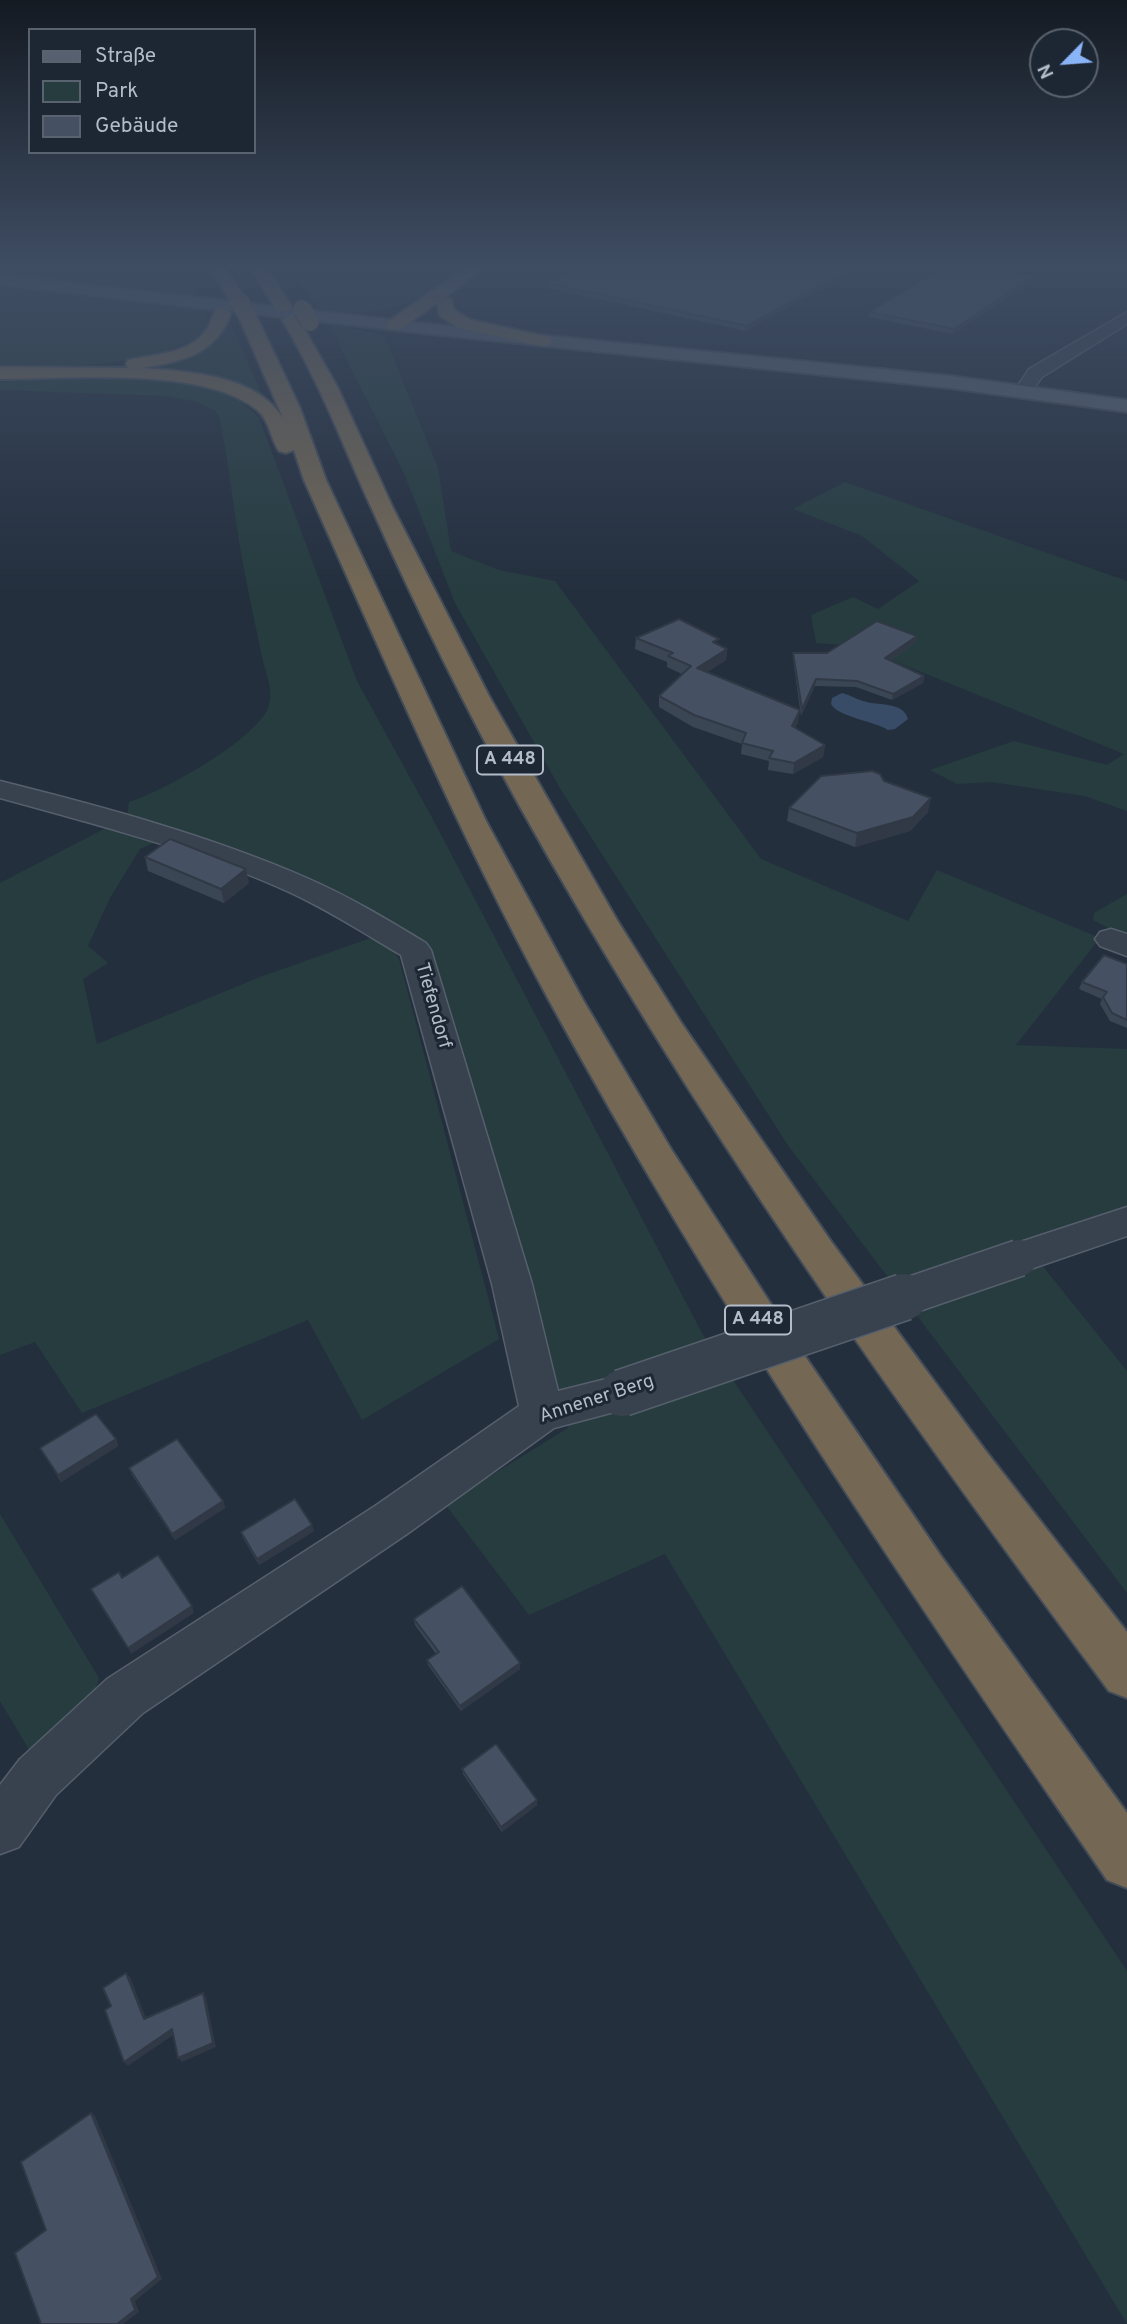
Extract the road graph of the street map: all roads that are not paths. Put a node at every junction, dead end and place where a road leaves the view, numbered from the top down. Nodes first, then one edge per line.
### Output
1 (142, 375) edge
2 (275, 375) edge
3 (324, 375) edge
4 (881, 375) edge
5 (1033, 375) edge
6 (1064, 375) edge
7 (1024, 390) junction
8 (1054, 394) junction
9 (1127, 406) edge
10 (315, 480) junction
11 (0, 789) edge
12 (1127, 1221) edge
13 (542, 1413) junction
14 (1127, 1673) edge
15 (0, 1828) edge
16 (1127, 1860) edge

1 - 10 highway
2 - 10 highway, A 448
3 - 14 highway, A 448
4 - 7 main road
5 - 7 street
6 - 8 street
7 - 8 main road
8 - 9 main road
10 - 16 highway, A 448
11 - 13 street, Tiefendorf
12 - 13 street, Annener Berg, bridge
13 - 15 street, Annener Berg

